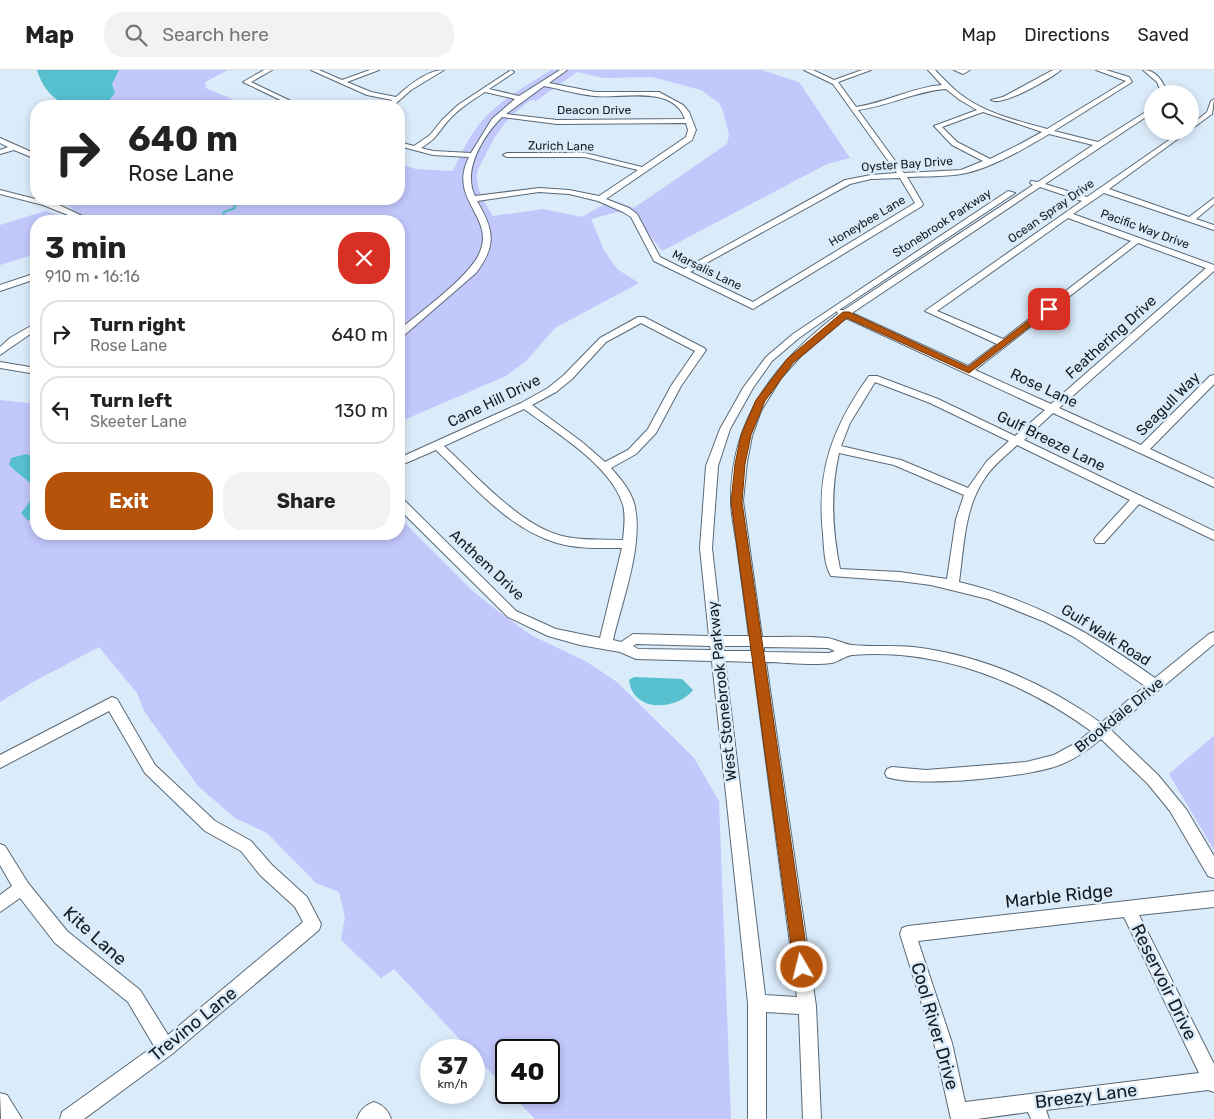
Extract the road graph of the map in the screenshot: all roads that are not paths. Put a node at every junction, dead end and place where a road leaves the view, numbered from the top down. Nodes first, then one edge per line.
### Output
1 (269, 70) edge
2 (314, 70) edge
3 (376, 70) edge
4 (441, 70) edge
5 (502, 70) edge
6 (564, 70) edge
7 (807, 70) edge
8 (868, 70) edge
9 (931, 70) edge
10 (957, 70) edge
11 (967, 70) edge
12 (1058, 70) edge
13 (1099, 70) edge
14 (1146, 70) edge
15 (341, 82) junction
16 (833, 82) junction
17 (544, 84) junction
18 (1162, 85) edge
19 (946, 87) junction
20 (482, 90) junction
21 (522, 98) junction
22 (396, 99) joint
23 (285, 100) edge
24 (994, 100) dead end
25 (1214, 101) edge
26 (853, 109) junction
27 (983, 110) junction
28 (500, 115) junction
29 (1144, 115) edge
30 (688, 121) junction
31 (1199, 122) edge
32 (1047, 131) junction
33 (0, 140) edge
34 (1175, 140) edge
35 (405, 146) edge
36 (1096, 146) junction
37 (15, 147) junction
38 (414, 148) junction
39 (0, 152) edge
40 (30, 154) edge
41 (474, 155) junction
42 (507, 155) dead end
43 (989, 162) junction
44 (1066, 166) junction
45 (643, 169) junction
46 (902, 176) junction
47 (1032, 185) junction
48 (1104, 190) junction
49 (0, 192) edge
50 (30, 199) edge
51 (472, 199) junction
52 (600, 200) junction
53 (1214, 200) edge
54 (1085, 203) junction
55 (54, 205) edge
56 (77, 215) edge
57 (1068, 215) junction
58 (1190, 220) junction
59 (1214, 228) edge
60 (1137, 240) junction
61 (1213, 267) edge
62 (684, 272) junction
63 (30, 278) edge
64 (0, 288) edge
65 (753, 306) joint
66 (834, 309) junction
67 (846, 314) junction
68 (30, 330) edge
69 (405, 330) edge
70 (1005, 344) junction
71 (0, 352) edge
72 (0, 365) edge
73 (30, 370) edge
74 (969, 370) junction
75 (1214, 378) edge
76 (525, 405) junction
77 (1053, 409) junction
78 (1016, 441) junction
79 (438, 445) junction
80 (834, 448) junction
81 (1143, 450) junction
82 (405, 459) edge
83 (604, 467) junction
84 (1214, 483) edge
85 (969, 493) junction
86 (1137, 499) junction
87 (405, 508) edge
88 (1214, 536) edge
89 (1100, 540) dead end
90 (629, 544) junction
91 (953, 584) junction
92 (1214, 637) edge
93 (605, 645) junction
94 (717, 648) junction
95 (757, 649) junction
96 (1155, 686) junction
97 (1101, 730) junction
98 (0, 762) edge
99 (892, 774) dead end
100 (0, 851) edge
101 (1214, 871) edge
102 (22, 888) junction
103 (1214, 899) edge
104 (0, 904) edge
105 (1128, 909) junction
106 (908, 934) joint
107 (757, 1003) junction
108 (807, 1006) junction
109 (166, 1048) junction
110 (1213, 1082) edge
111 (0, 1102) edge
112 (1037, 1111) edge
113 (960, 1116) edge
114 (13, 1119) edge
115 (69, 1119) edge
116 (757, 1119) edge
117 (812, 1119) edge

1 - 23 street
2 - 15 street
3 - 15 street
4 - 22 street
5 - 20 street
6 - 17 street
7 - 16 street, Honeybee Lane
8 - 16 street
9 - 19 street
10 - 11 street
12 - 24 street
13 - 32 street, Oyster Bay Drive
14 - 18 street
15 - 22 street
16 - 26 street, Honeybee Lane
17 - 21 street
17 - 30 street
19 - 26 street
19 - 27 street
20 - 21 street
20 - 38 street
21 - 28 street
25 - 31 street, Ocean Spray Drive
26 - 46 street, Honeybee Lane
27 - 32 street
27 - 43 street
28 - 30 street, Deacon Drive
28 - 41 street
29 - 36 street, Stonebrook Parkway
30 - 45 street
32 - 36 street
32 - 43 street, Oyster Bay Drive
33 - 37 street
34 - 48 street, Ocean Spray Drive
35 - 38 street
36 - 44 street, Stonebrook Parkway
37 - 39 street
37 - 40 street
38 - 41 street
41 - 51 street
42 - 45 street, Zurich Lane
43 - 46 street, Oyster Bay Drive
44 - 47 street, Stonebrook Parkway
44 - 47 street, Stonebrook Parkway
45 - 52 street
46 - 62 street, Oyster Bay Drive
46 - 65 street, Honeybee Lane
47 - 54 street
47 - 66 street, Stonebrook Parkway
47 - 67 street, Stonebrook Parkway
48 - 54 street, Ocean Spray Drive
48 - 58 street
49 - 50 street
51 - 52 street, Marsalis Lane
51 - 69 street
52 - 62 street, Marsalis Lane
53 - 58 street
54 - 57 street, Ocean Spray Drive
55 - 56 street
57 - 60 street, Pacific Way Drive
57 - 70 street, Ocean Spray Drive
58 - 59 street
60 - 61 street, Pacific Way Drive
60 - 70 street
61 - 77 street, Feathering Drive
62 - 65 street, Marsalis Lane
63 - 64 street
66 - 67 street, Rose Lane
66 - 94 street, West Stonebrook Parkway
67 - 74 street, Rose Lane
67 - 95 street
68 - 71 street
70 - 74 street
72 - 73 street
74 - 77 street, Rose Lane
75 - 81 street, Seagull Way
76 - 79 street, Cane Hill Drive
76 - 83 street
76 - 83 street, Cane Hill Drive
77 - 78 street, Feathering Drive
77 - 81 street, Rose Lane
78 - 80 street, Gulf Breeze Lane
78 - 85 street, Feathering Drive
78 - 86 street, Gulf Breeze Lane
79 - 82 street, Cane Hill Drive
79 - 90 street
80 - 85 street
80 - 91 street, Gulf Walk Road
81 - 84 street, Rose Lane
83 - 90 street
85 - 91 street, Feathering Drive
86 - 88 street, Gulf Breeze Lane
86 - 89 street
87 - 93 street, Anthem Drive
90 - 93 street
91 - 96 street, Gulf Walk Road
92 - 96 street, Brookdale Drive
93 - 94 street, Anthem Drive
94 - 95 street, Anthem Drive
94 - 107 street, West Stonebrook Parkway
95 - 97 street, Anthem Drive
95 - 108 street
96 - 97 street, Brookdale Drive
97 - 99 street, Brookdale Drive
97 - 101 street, Anthem Drive
98 - 109 street, Trevino Lane
100 - 102 street, Kite Lane
102 - 104 street
102 - 109 street, Kite Lane
103 - 105 street, Marble Ridge
105 - 106 street, Marble Ridge
105 - 110 street, Reservoir Drive
106 - 113 street, Cool River Drive
107 - 108 street
107 - 116 street, West Stonebrook Parkway
108 - 117 street
109 - 115 street, Trevino Lane
110 - 112 street, Breezy Lane
111 - 114 street
112 - 113 street, Breezy Lane

